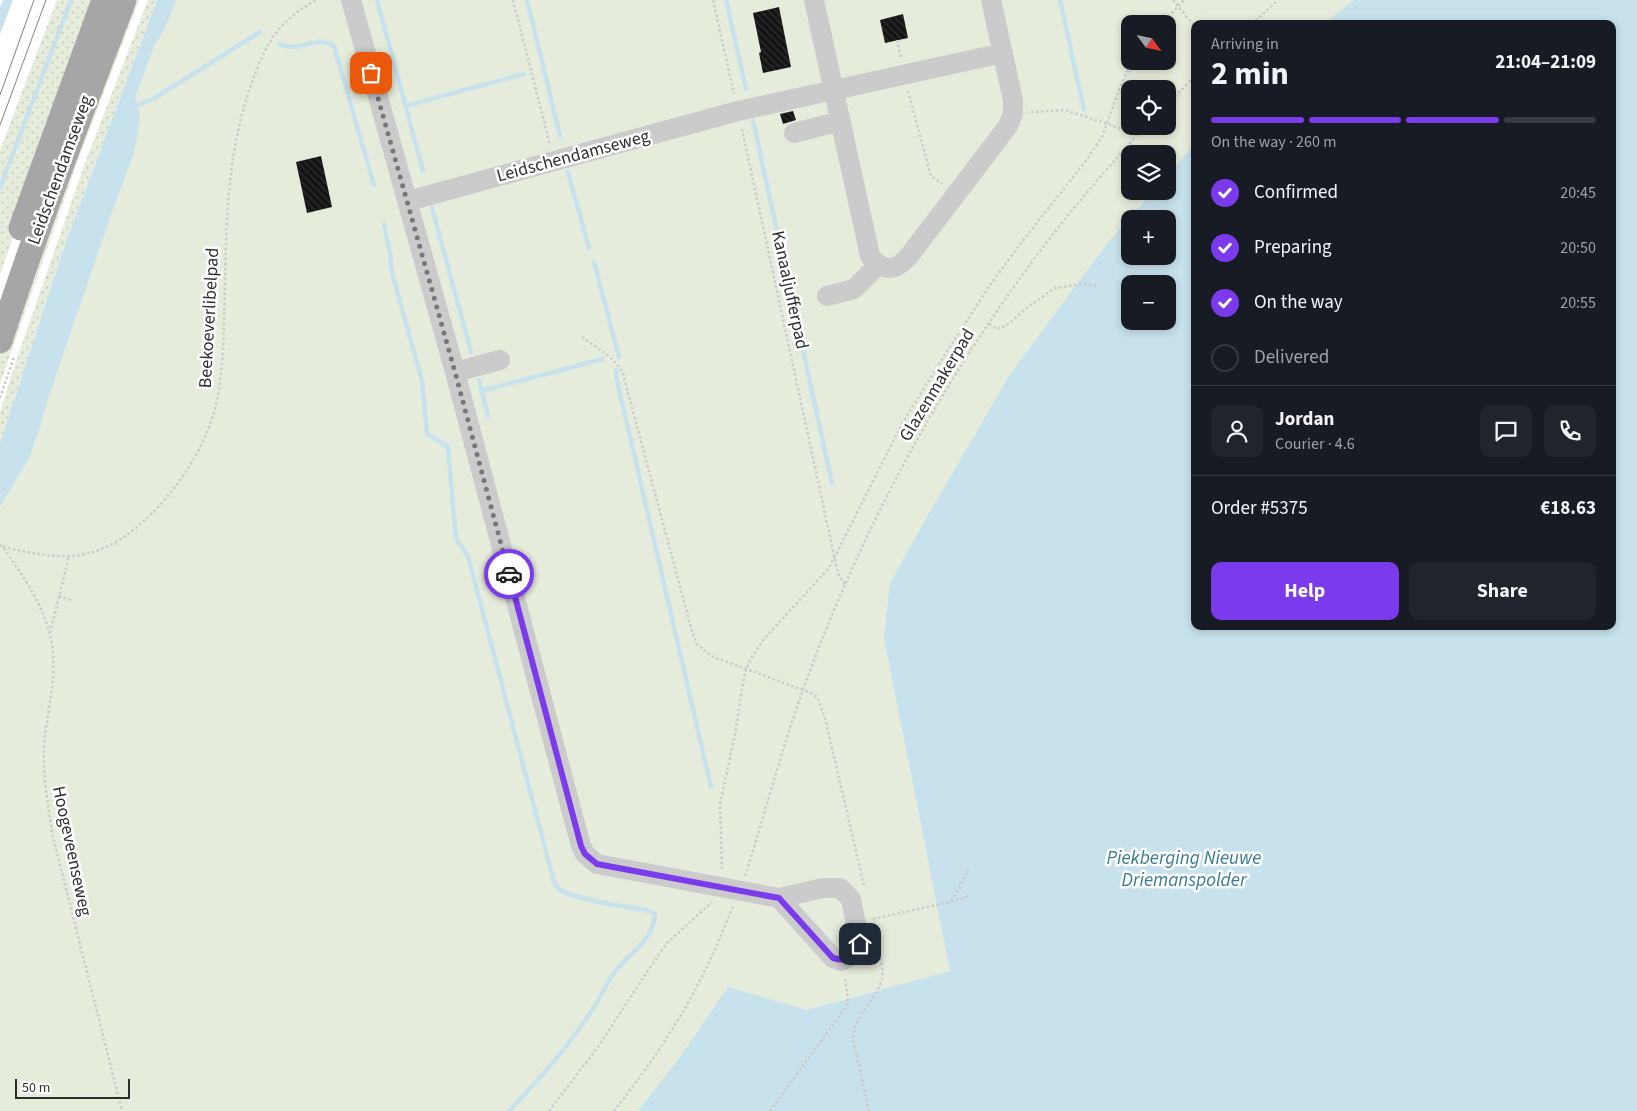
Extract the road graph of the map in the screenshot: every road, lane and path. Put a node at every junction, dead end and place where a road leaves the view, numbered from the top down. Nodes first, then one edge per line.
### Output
1 (104, 0) edge
2 (124, 0) edge
3 (316, 0) edge
4 (351, 0) edge
5 (513, 0) edge
6 (713, 0) edge
7 (814, 0) edge
8 (991, 0) edge
9 (1173, 0) edge
10 (1184, 0) edge
11 (1278, 0) edge
12 (1177, 6) junction
13 (1169, 15) edge
14 (1256, 20) edge
15 (1191, 23) edge
16 (1003, 53) junction
17 (1128, 70) edge
18 (904, 74) junction
19 (1191, 80) edge
20 (834, 90) junction
21 (1176, 96) edge
22 (738, 111) junction
23 (1013, 114) junction
24 (841, 121) junction
25 (1107, 124) junction
26 (1121, 129) edge
27 (794, 133) dead end
28 (1137, 135) edge
29 (554, 161) junction
30 (955, 195) junction
31 (408, 202) junction
32 (878, 266) junction
33 (1096, 286) dead end
34 (0, 287) edge
35 (827, 296) dead end
36 (989, 324) junction
37 (582, 337) dead end
38 (0, 341) edge
39 (500, 360) dead end
40 (455, 372) junction
41 (2, 546) edge
42 (835, 555) junction
43 (69, 556) junction
44 (845, 584) junction
45 (59, 596) junction
46 (71, 600) dead end
47 (50, 634) junction
48 (746, 669) junction
49 (968, 869) dead end
50 (720, 888) junction
51 (969, 896) dead end
52 (779, 898) junction
53 (950, 902) junction
54 (856, 921) junction
55 (842, 961) junction
56 (122, 1111) edge
57 (550, 1111) edge
58 (770, 1111) edge

1 - 34 main road, Leidschendamseweg
2 - 38 main road, Leidschendamseweg
3 - 43 path, Beekoeverlibelpad
4 - 31 street
5 - 29 path
6 - 22 path, Kanaaljufferpad
7 - 20 street
8 - 16 street
9 - 12 path
10 - 12 path
11 - 14 path
12 - 13 path
12 - 15 path
16 - 18 street, Leidschendamseweg
16 - 23 street
17 - 25 path
18 - 20 street, Leidschendamseweg
18 - 30 path
19 - 21 path
20 - 22 street, Leidschendamseweg
20 - 24 street
22 - 29 street, Leidschendamseweg
22 - 42 path, Kanaaljufferpad
23 - 25 path
23 - 30 street
24 - 27 street
24 - 32 street
25 - 26 path
25 - 42 path
28 - 36 path, Glazenmakerpad
29 - 31 street, Leidschendamseweg
30 - 32 street
31 - 40 street
32 - 35 street
33 - 36 path
36 - 44 path, Glazenmakerpad
37 - 48 path
39 - 40 street
40 - 50 street
41 - 43 path, Beekoeverlibelpad
41 - 47 path, Hoogeveenseweg
42 - 44 path, Kanaaljufferpad
42 - 48 path
43 - 45 path
44 - 48 path, Glazenmakerpad
45 - 46 path
45 - 47 path
47 - 56 path, Hoogeveenseweg
48 - 50 path
49 - 53 path
50 - 52 street
50 - 57 path
51 - 53 path
52 - 54 street
52 - 55 street
53 - 54 path
54 - 55 street
55 - 58 path

